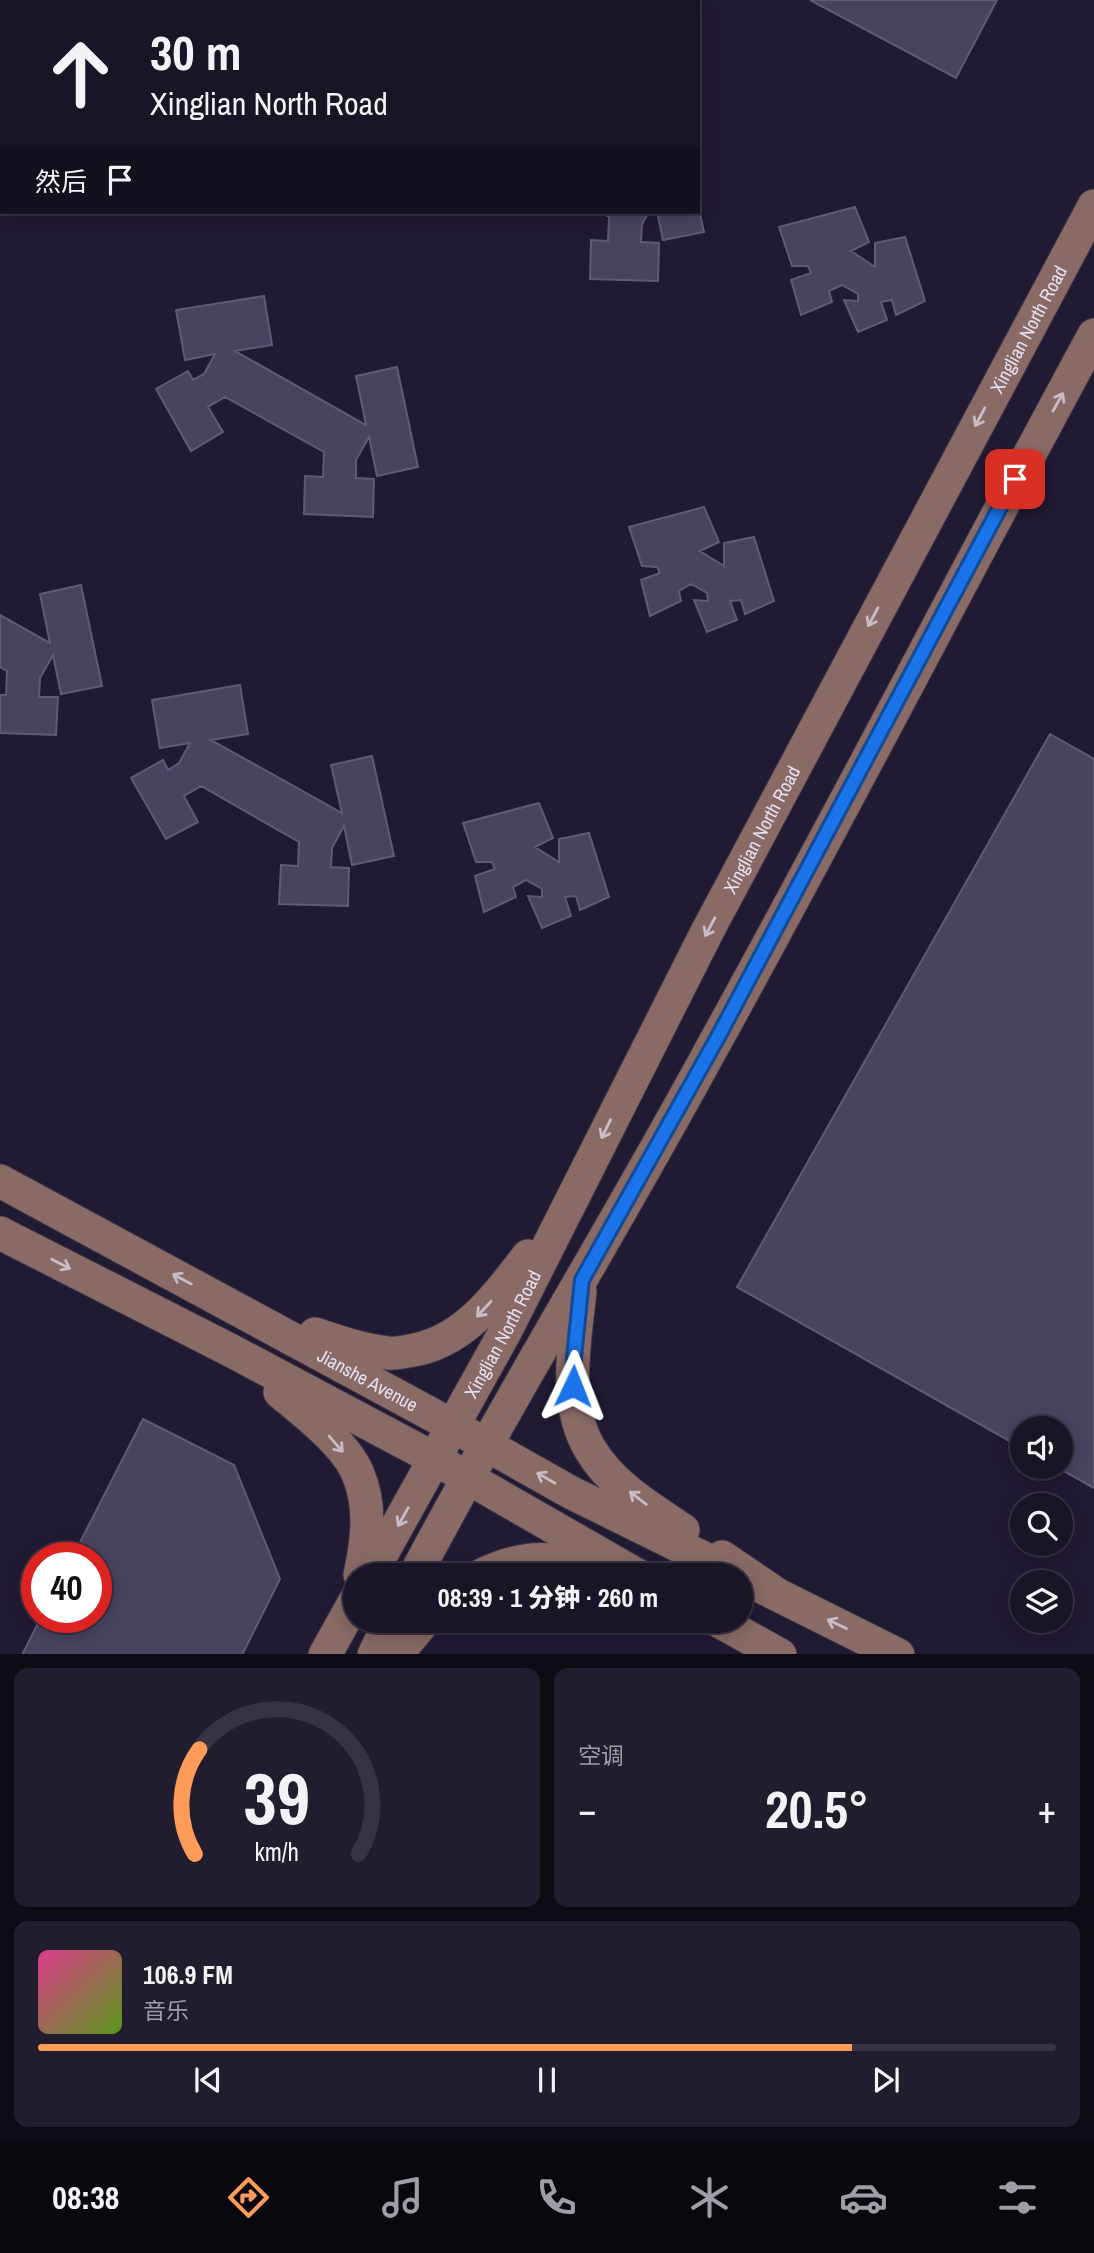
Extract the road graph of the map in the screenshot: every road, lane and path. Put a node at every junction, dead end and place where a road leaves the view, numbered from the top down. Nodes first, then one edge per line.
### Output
1 (1094, 206) edge
2 (1094, 335) edge
3 (0, 1181) edge
4 (572, 1199) junction
5 (0, 1233) edge
6 (582, 1280) junction
7 (243, 1311) junction
8 (230, 1350) junction
9 (453, 1426) junction
10 (487, 1445) junction
11 (435, 1460) junction
12 (468, 1478) junction
13 (363, 1563) edge
14 (377, 1563) edge
15 (422, 1563) edge
16 (512, 1563) edge
17 (574, 1563) edge
18 (615, 1563) edge
19 (713, 1563) edge
20 (753, 1583) edge
21 (775, 1593) junction
22 (343, 1620) edge
23 (384, 1633) edge
24 (414, 1633) edge
25 (741, 1633) edge
26 (326, 1654) edge
27 (374, 1654) edge
28 (396, 1654) edge
29 (780, 1654) edge
30 (898, 1654) edge

1 -> 4 street, Xinglian North Road
6 -> 2 street, Xinglian North Road
7 -> 3 street, Jianshe Avenue
4 -> 7 street
4 - 9 street, Xinglian North Road
5 -> 8 street, Jianshe Avenue
6 - 10 street, Xinglian North Road
21 -> 6 street
7 - 9 street, Jianshe Avenue
8 - 11 street, Jianshe Avenue
8 -> 13 street
9 - 10 street, Jianshe Avenue
9 - 11 street, Xinglian North Road
10 - 12 street, Xinglian North Road
19 -> 10 street, Jianshe Avenue
11 - 12 street, Jianshe Avenue
11 -> 14 street, Xinglian North Road
12 - 15 street, Xinglian North Road
12 - 18 street, Jianshe Avenue
16 - 17 street
20 - 21 street, Jianshe Avenue
30 -> 21 street, Jianshe Avenue
22 - 26 street
23 - 27 street
24 - 28 street
25 - 29 street

